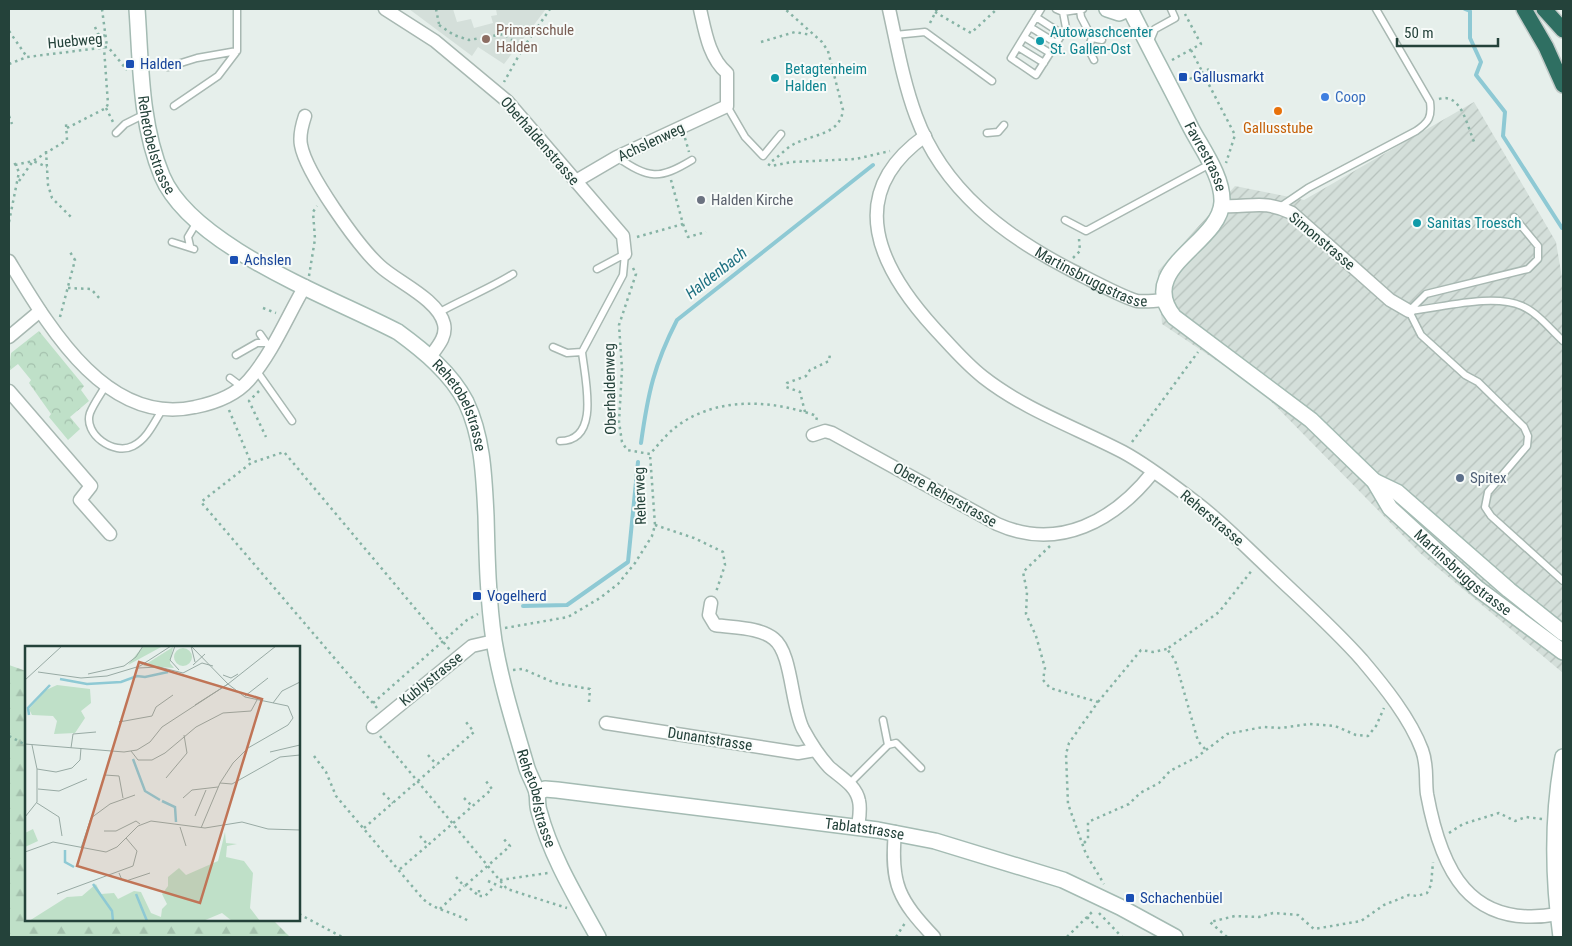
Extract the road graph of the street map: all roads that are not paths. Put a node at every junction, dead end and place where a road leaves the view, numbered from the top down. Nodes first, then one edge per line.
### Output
1 (137, 9) edge
2 (237, 9) edge
3 (386, 9) edge
4 (700, 9) edge
5 (889, 9) edge
6 (1042, 9) edge
7 (1082, 9) edge
8 (1106, 9) edge
9 (1129, 9) edge
10 (1171, 9) edge
11 (1376, 9) edge
12 (1524, 9) edge
13 (1544, 9) edge
14 (1060, 10) edge
15 (1036, 17) junction
16 (1030, 27) junction
17 (1563, 30) edge
18 (1062, 34) junction
19 (895, 35) junction
20 (1024, 38) junction
21 (1092, 38) junction
22 (1102, 40) dead end
23 (1056, 43) junction
24 (1148, 44) junction
25 (1018, 47) junction
26 (237, 51) junction
27 (1050, 53) junction
28 (1094, 60) dead end
29 (1044, 63) junction
30 (168, 67) dead end
31 (992, 81) dead end
32 (1563, 85) edge
33 (174, 106) dead end
34 (727, 106) junction
35 (144, 114) junction
36 (305, 116) dead end
37 (1004, 125) dead end
38 (117, 131) road end
39 (987, 133) dead end
40 (781, 134) dead end
41 (925, 136) junction
42 (617, 157) junction
43 (692, 160) dead end
44 (1210, 164) junction
45 (576, 181) junction
46 (1221, 206) junction
47 (1280, 207) junction
48 (1514, 217) dead end
49 (1065, 220) dead end
50 (197, 222) junction
51 (172, 242) dead end
52 (625, 254) junction
53 (9, 261) edge
54 (597, 269) dead end
55 (513, 274) dead end
56 (307, 281) junction
57 (1164, 300) junction
58 (40, 311) junction
59 (1409, 311) junction
60 (438, 313) junction
61 (260, 334) dead end
62 (9, 338) edge
63 (1563, 341) edge
64 (268, 345) junction
65 (553, 347) dead end
66 (582, 352) junction
67 (236, 355) dead end
68 (430, 357) junction
69 (256, 370) junction
70 (230, 378) dead end
71 (106, 385) junction
72 (242, 386) junction
73 (9, 391) edge
74 (162, 410) junction
75 (292, 421) dead end
76 (813, 435) road end
77 (560, 440) dead end
78 (1154, 472) junction
79 (1374, 481) junction
80 (110, 534) dead end
81 (1563, 580) edge
82 (1509, 590) junction
83 (711, 603) road end
84 (1563, 621) edge
85 (1563, 633) edge
86 (494, 641) junction
87 (1563, 652) edge
88 (883, 720) dead end
89 (606, 723) dead end
90 (373, 727) road end
91 (888, 744) junction
92 (815, 750) junction
93 (1563, 758) edge
94 (921, 768) dead end
95 (849, 784) junction
96 (537, 793) junction
97 (1554, 821) edge
98 (858, 828) junction
99 (895, 832) junction
100 (1558, 914) junction
101 (598, 937) edge
102 (934, 937) edge
103 (1176, 937) edge
104 (1561, 937) edge

1 - 35 street, Rehetobelstrasse
2 - 26 lane
3 - 45 street, Oberhaldenstrasse
4 - 34 street
5 - 19 street, Martinsbruggstrasse
6 - 15 lane
7 - 14 lane
7 - 21 lane
8 - 9 street, Favrestrasse
9 - 24 street, Favrestrasse
10 - 24 lane
11 - 47 lane
12 - 32 highway
13 - 17 highway
14 - 18 lane
15 - 16 lane
15 - 18 lane
16 - 20 lane
16 - 23 lane
18 - 23 lane
19 - 31 lane
19 - 41 street, Martinsbruggstrasse
20 - 25 lane
20 - 27 lane
21 - 22 lane
21 - 28 lane
23 - 27 lane
24 - 44 street, Favrestrasse
25 - 29 lane
25 - 29 lane
26 - 30 lane
26 - 33 lane
27 - 29 lane
34 - 40 lane
34 - 42 street, Achslenweg
35 - 38 lane
35 - 50 street, Rehetobelstrasse
36 - 60 street
37 - 39 lane
41 - 57 street, Martinsbruggstrasse
41 - 78 street, Reherstrasse
42 - 43 lane
42 - 45 street, Achslenweg
44 - 46 street, Favrestrasse
44 - 49 lane
45 - 52 street, Oberhaldenstrasse
46 - 47 street, Simonstrasse
46 - 57 street, Favrestrasse
47 - 59 street, Simonstrasse
48 - 59 lane
50 - 51 lane
50 - 56 street, Rehetobelstrasse
52 - 54 lane
52 - 66 lane
53 - 58 street
55 - 60 lane
56 - 64 street
56 - 68 street, Rehetobelstrasse
57 - 79 street, Martinsbruggstrasse
58 - 62 street
58 - 71 street
59 - 63 lane
59 - 81 lane
60 - 68 street
61 - 64 lane
64 - 67 lane
64 - 69 street
65 - 66 lane
66 - 77 lane
68 - 86 street, Rehetobelstrasse
69 - 72 street
69 - 75 lane
70 - 72 lane
71 - 74 street
71 - 74 lane
72 - 74 street
73 - 80 street
76 - 78 street, Obere Reherstrasse
78 - 100 street, Reherstrasse
79 - 82 street, Martinsbruggstrasse
79 - 87 street, Martinsbruggstrasse
82 - 84 street, Martinsbruggstrasse
82 - 85 street, Martinsbruggstrasse
83 - 92 street
86 - 90 street, Kublystrasse
86 - 96 street, Rehetobelstrasse
88 - 91 lane
89 - 92 street, Dunantstrasse
91 - 94 lane
91 - 95 lane
92 - 95 street
93 - 97 street
95 - 98 street
96 - 98 street, Tablatstrasse
96 - 101 street, Rehetobelstrasse
97 - 100 street
98 - 99 street, Tablatstrasse
99 - 102 street
99 - 103 street, Tablatstrasse
100 - 104 street

